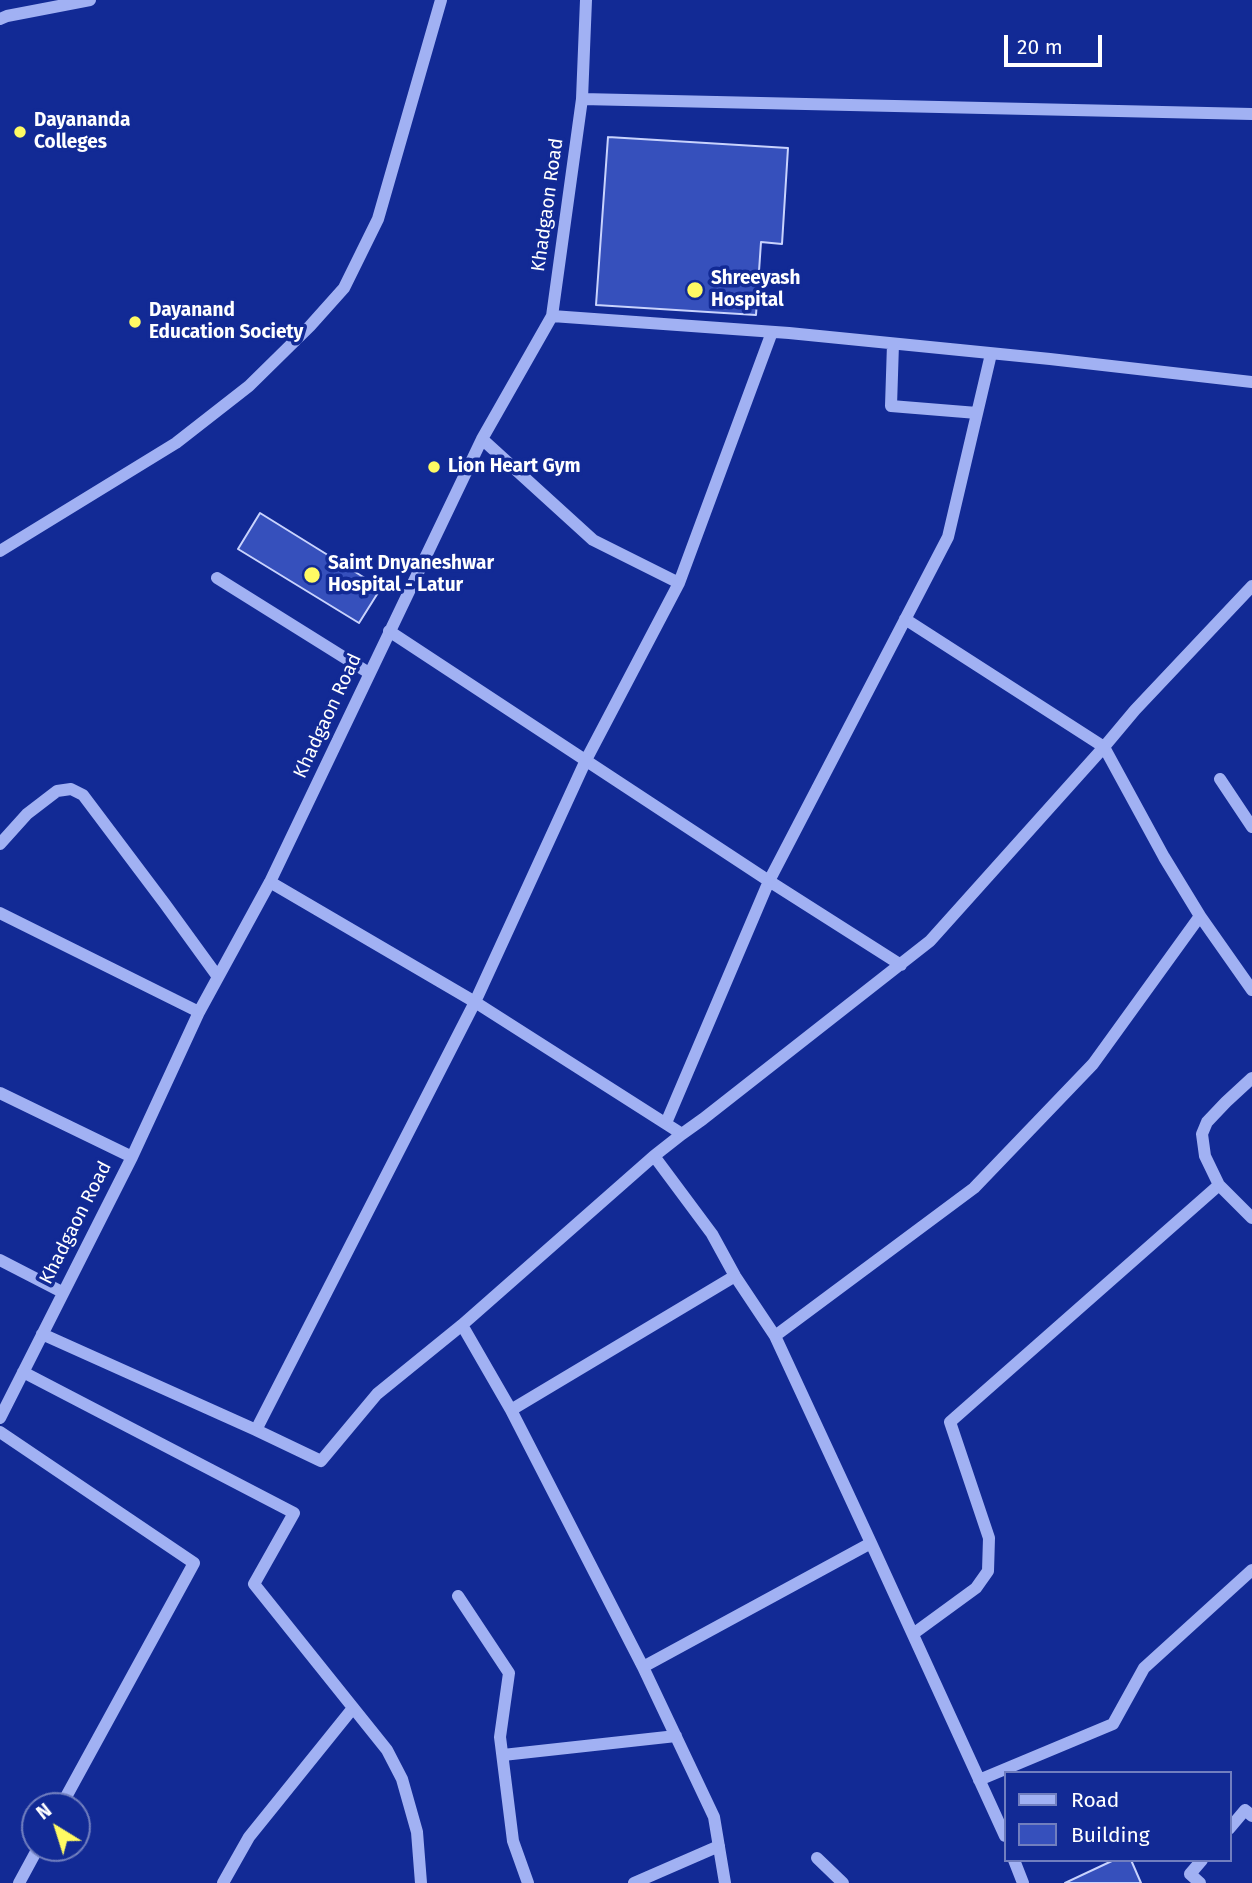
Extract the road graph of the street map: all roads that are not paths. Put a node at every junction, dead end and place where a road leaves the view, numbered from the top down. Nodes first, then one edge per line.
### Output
1 (90, 0) edge
2 (441, 0) edge
3 (586, 0) edge
4 (0, 19) edge
5 (582, 99) junction
6 (1252, 114) edge
7 (552, 316) junction
8 (772, 332) junction
9 (893, 344) junction
10 (991, 354) junction
11 (1252, 382) edge
12 (977, 413) junction
13 (482, 439) junction
14 (0, 551) edge
15 (217, 578) dead end
16 (679, 583) junction
17 (1252, 586) edge
18 (905, 619) junction
19 (389, 631) junction
20 (369, 673) junction
21 (1104, 747) junction
22 (586, 760) junction
23 (1220, 779) dead end
24 (1252, 827) edge
25 (0, 844) edge
26 (769, 881) junction
27 (270, 882) junction
28 (0, 913) edge
29 (1200, 916) junction
30 (901, 965) junction
31 (218, 977) junction
32 (1252, 990) edge
33 (475, 1002) junction
34 (198, 1012) junction
35 (1252, 1078) edge
36 (0, 1093) edge
37 (666, 1123) junction
38 (682, 1134) junction
39 (654, 1156) junction
40 (132, 1157) junction
41 (1219, 1185) junction
42 (1252, 1218) edge
43 (0, 1260) edge
44 (735, 1276) junction
45 (62, 1292) junction
46 (462, 1325) junction
47 (42, 1334) junction
48 (775, 1336) junction
49 (23, 1373) junction
50 (511, 1410) junction
51 (0, 1419) edge
52 (256, 1430) junction
53 (0, 1432) edge
54 (872, 1543) junction
55 (1252, 1570) edge
56 (458, 1596) dead end
57 (913, 1634) junction
58 (643, 1667) junction
59 (353, 1708) junction
60 (676, 1736) junction
61 (503, 1755) junction
62 (979, 1780) junction
63 (69, 1792) edge
64 (1250, 1810) edge
65 (1231, 1827) edge
66 (1004, 1834) edge
67 (719, 1846) junction
68 (817, 1858) dead end
69 (30, 1862) edge
70 (1015, 1862) edge
71 (1200, 1862) edge
72 (19, 1883) edge
73 (223, 1883) edge
74 (421, 1883) edge
75 (528, 1883) edge
76 (634, 1883) edge
77 (725, 1883) edge
78 (843, 1883) edge
79 (1023, 1883) edge
80 (1200, 1883) edge

1 - 4 street
2 - 14 street
3 - 5 street, Khadgaon Road
5 - 6 street
5 - 7 street, Khadgaon Road
7 - 8 street
7 - 13 street, Khadgaon Road
8 - 9 street
8 - 16 street
9 - 10 street
9 - 12 street
10 - 11 street
10 - 12 street
12 - 18 street
13 - 16 street
13 - 19 street, Khadgaon Road
15 - 20 street
16 - 22 street
17 - 21 street
18 - 21 street
18 - 26 street
19 - 20 street, Khadgaon Road
19 - 22 street
20 - 27 street, Khadgaon Road
21 - 29 street
21 - 30 street
22 - 26 street
22 - 33 street
23 - 24 street
25 - 31 street
26 - 30 street
26 - 37 street
27 - 31 street, Khadgaon Road
27 - 33 street
28 - 34 street
29 - 32 street
29 - 48 street
30 - 38 street
31 - 34 street, Khadgaon Road
33 - 37 street
33 - 52 street
34 - 40 street, Khadgaon Road
35 - 41 street
36 - 40 street
37 - 38 street
38 - 39 street
39 - 44 street
39 - 46 street
40 - 45 street, Khadgaon Road
41 - 42 street
41 - 57 street
43 - 45 street
44 - 48 street
44 - 50 street
45 - 47 street, Khadgaon Road
46 - 50 street
46 - 52 street
47 - 49 street, Khadgaon Road
47 - 52 street
48 - 54 street
49 - 51 street, Khadgaon Road
49 - 59 street
50 - 58 street
53 - 63 street
54 - 57 street
54 - 58 street
55 - 62 street
56 - 61 street
57 - 62 street
58 - 60 street
59 - 73 street
59 - 74 street
60 - 61 street
60 - 67 street
61 - 75 street
62 - 66 street
64 - 65 street
67 - 76 street
67 - 77 street
68 - 78 street
69 - 72 street
70 - 79 street
71 - 80 street

